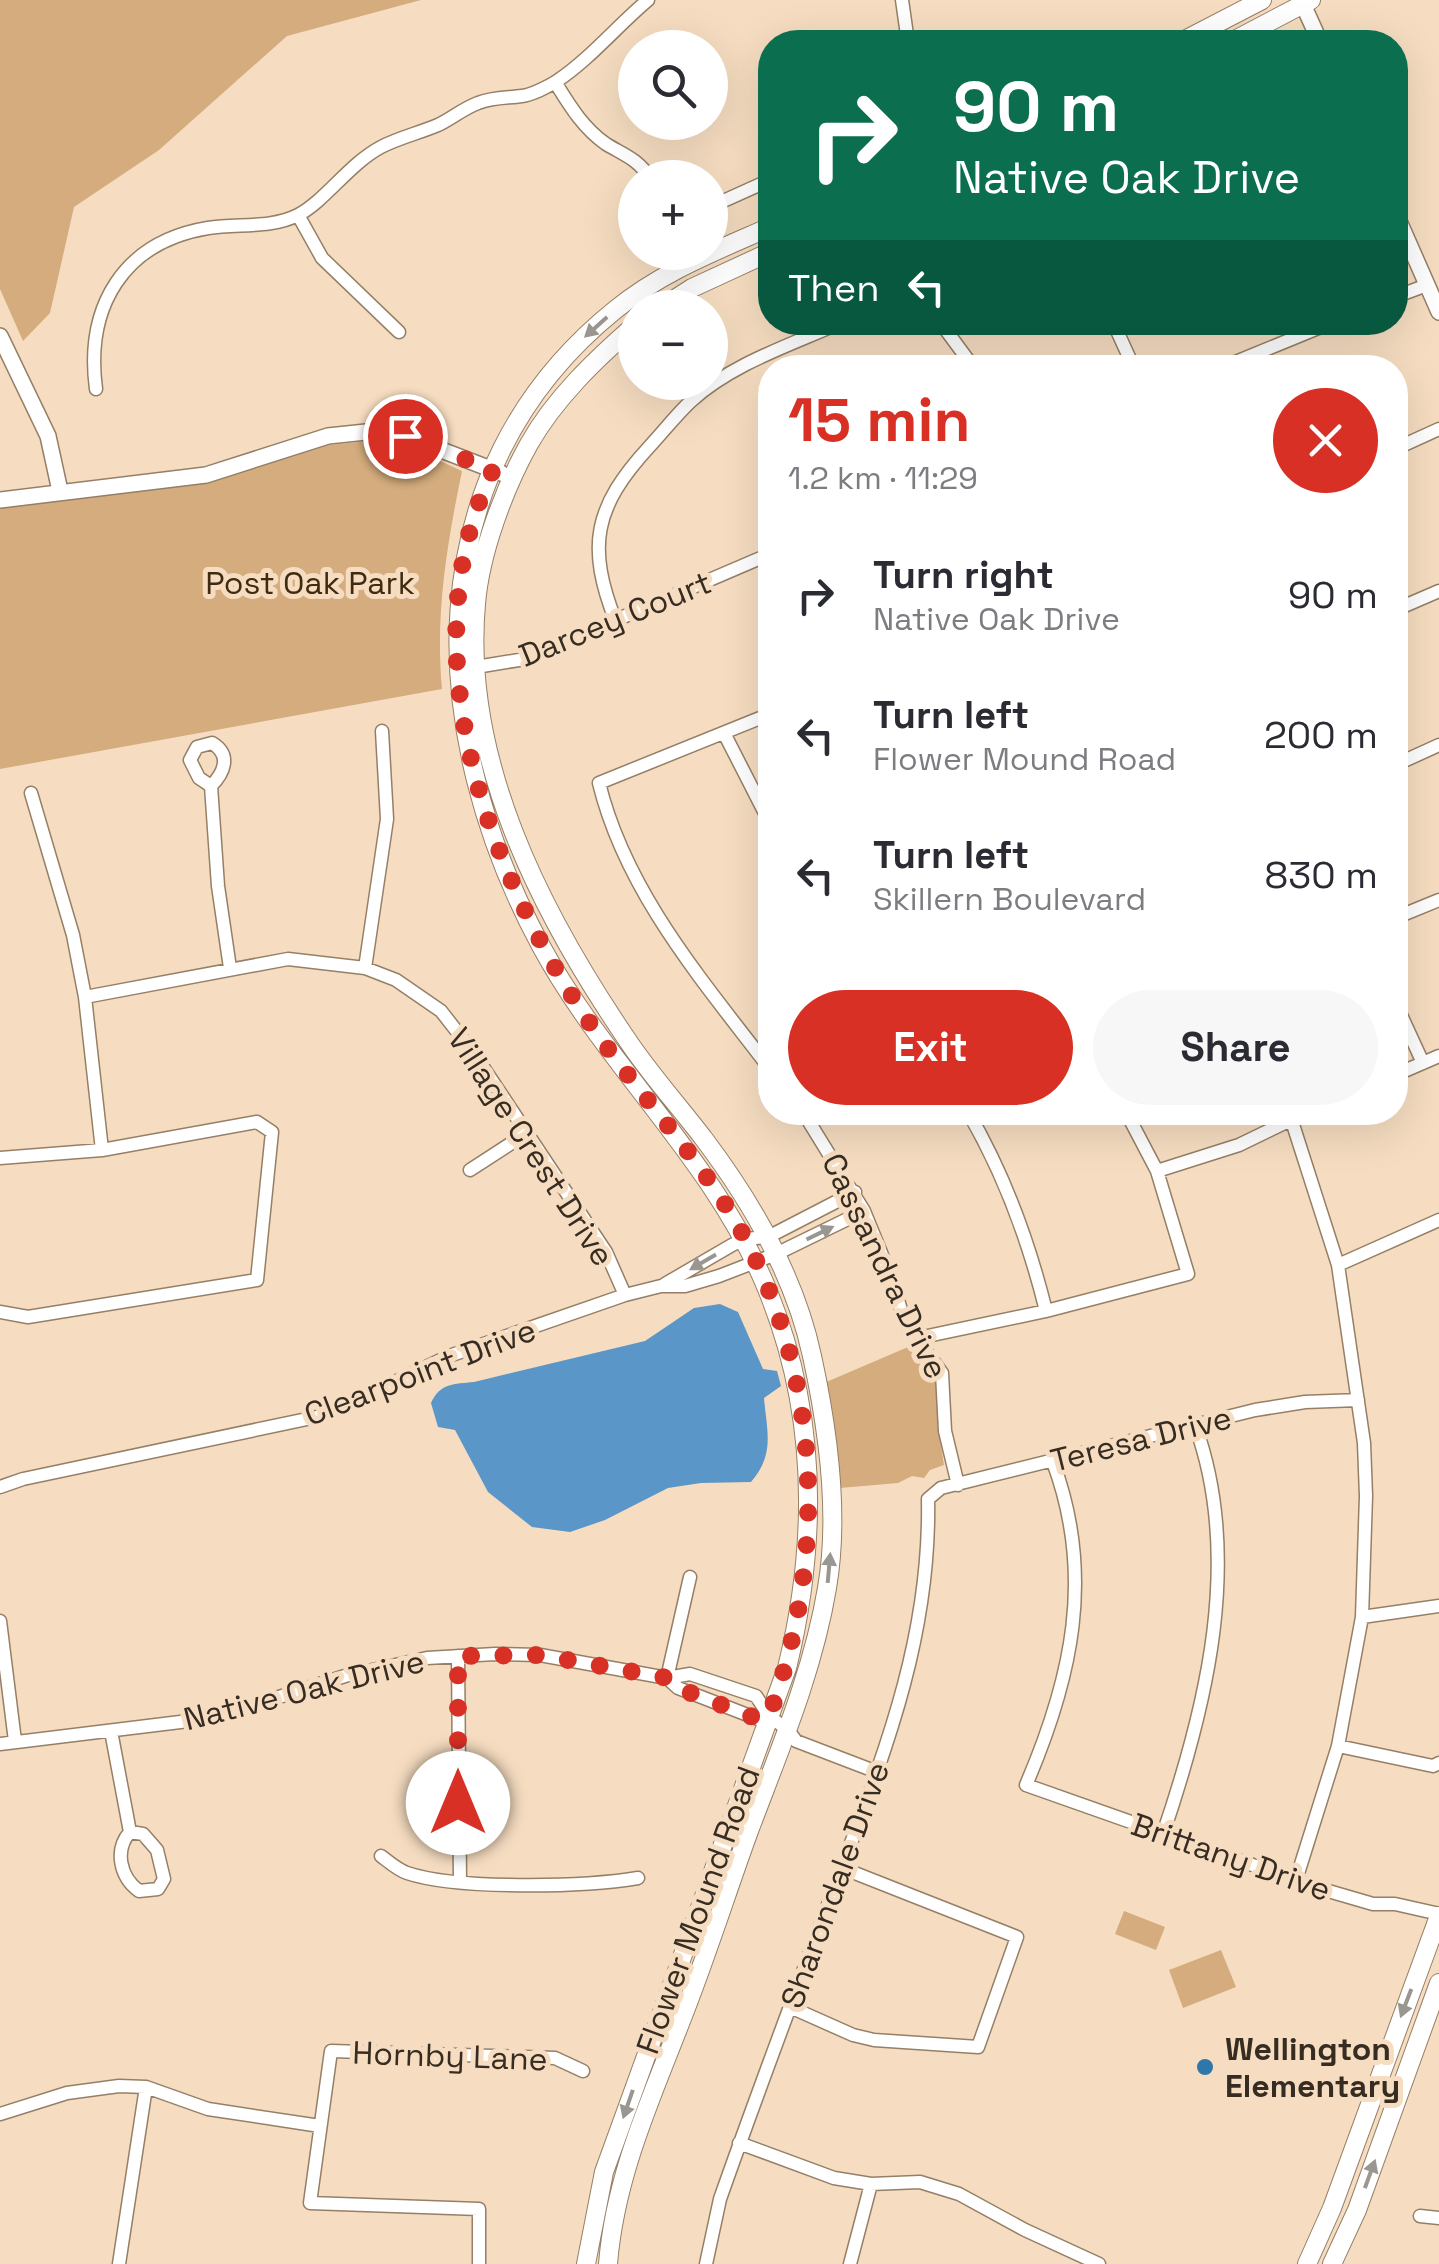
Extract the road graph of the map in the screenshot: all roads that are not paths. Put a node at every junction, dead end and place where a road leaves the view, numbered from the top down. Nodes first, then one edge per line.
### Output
1 (648, 0) edge
2 (902, 0) edge
3 (1262, 0) edge
4 (1305, 2) edge
5 (906, 30) edge
6 (1204, 30) edge
7 (1253, 30) edge
8 (1316, 30) edge
9 (555, 82) junction
10 (636, 160) edge
11 (758, 185) edge
12 (728, 198) edge
13 (298, 215) junction
14 (758, 232) edge
15 (1408, 242) edge
16 (758, 258) edge
17 (1427, 285) junction
18 (689, 290) edge
19 (1408, 293) edge
20 (1439, 312) edge
21 (398, 332) dead end
22 (813, 335) edge
23 (1301, 335) edge
24 (0, 336) edge
25 (618, 341) edge
26 (769, 355) edge
27 (1253, 355) edge
28 (758, 360) edge
29 (96, 389) dead end
30 (1439, 429) edge
31 (1408, 443) edge
32 (493, 470) junction
33 (514, 477) junction
34 (60, 491) junction
35 (0, 500) edge
36 (758, 559) edge
37 (1439, 591) edge
38 (1408, 604) edge
39 (616, 622) junction
40 (466, 668) junction
41 (758, 719) edge
42 (382, 731) dead end
43 (724, 733) junction
44 (1439, 745) edge
45 (1408, 759) edge
46 (211, 786) dead end
47 (31, 793) dead end
48 (758, 800) edge
49 (1439, 900) edge
50 (1408, 913) edge
51 (230, 968) junction
52 (366, 968) junction
53 (85, 996) junction
54 (1408, 1030) edge
55 (758, 1053) edge
56 (1439, 1056) edge
57 (1423, 1063) junction
58 (1408, 1069) edge
59 (812, 1125) edge
60 (974, 1125) edge
61 (1133, 1125) edge
62 (1275, 1125) edge
63 (1294, 1125) edge
64 (528, 1132) junction
65 (102, 1150) junction
66 (0, 1158) edge
67 (470, 1170) dead end
68 (1157, 1171) junction
69 (855, 1192) junction
70 (864, 1211) junction
71 (1439, 1220) edge
72 (746, 1239) junction
73 (772, 1245) junction
74 (756, 1262) junction
75 (1338, 1265) junction
76 (661, 1286) junction
77 (624, 1294) junction
78 (1046, 1310) junction
79 (0, 1312) edge
80 (918, 1338) junction
81 (1358, 1400) junction
82 (1195, 1424) junction
83 (1053, 1462) junction
84 (958, 1485) junction
85 (0, 1487) edge
86 (928, 1498) joint
87 (690, 1577) dead end
88 (1439, 1606) edge
89 (1362, 1617) junction
90 (0, 1621) edge
91 (458, 1656) junction
92 (668, 1678) junction
93 (769, 1716) junction
94 (788, 1730) junction
95 (111, 1731) junction
96 (7, 1742) edge
97 (1338, 1746) junction
98 (1439, 1763) edge
99 (877, 1772) junction
100 (130, 1832) junction
101 (1163, 1834) junction
102 (381, 1856) dead end
103 (842, 1868) junction
104 (638, 1878) dead end
105 (1296, 1880) junction
106 (460, 1882) junction
107 (1439, 1915) edge
108 (1439, 1983) edge
109 (790, 2007) junction
110 (582, 2071) dead end
111 (146, 2087) junction
112 (0, 2114) edge
113 (320, 2126) junction
114 (740, 2143) junction
115 (871, 2184) junction
116 (1420, 2216) dead end
117 (1439, 2218) edge
118 (119, 2264) edge
119 (479, 2264) edge
120 (586, 2264) edge
121 (608, 2264) edge
122 (706, 2264) edge
123 (850, 2264) edge
124 (1098, 2264) edge
125 (1307, 2264) edge
126 (1332, 2264) edge

1 - 9 street
2 - 5 street
3 - 6 main road
4 - 7 main road
4 - 8 street
9 - 10 street
9 - 13 street
11 - 12 street
13 - 21 street
13 - 29 street
14 -> 32 main road, Flower Mound Road
15 - 17 street
16 - 18 main road
17 - 19 street
17 - 20 street
22 - 26 street
23 - 27 street
24 - 34 street
25 - 33 main road, Flower Mound Road
28 - 39 street
30 - 31 street
32 - 33 street
32 - 34 street
32 - 40 main road, Flower Mound Road
33 - 40 main road, Flower Mound Road
34 - 35 street
36 - 39 street, Darcey Court
37 - 38 street
39 - 40 street, Darcey Court
40 - 72 main road, Flower Mound Road
40 - 73 main road, Flower Mound Road
41 - 43 street
42 - 52 street
43 - 48 street
43 - 55 street
44 - 45 street
46 - 51 street
47 - 53 street
49 - 50 street
51 - 52 street, Village Crest Drive
51 - 53 street, Village Crest Drive
52 - 64 street, Village Crest Drive
53 - 65 street
54 - 57 street
56 - 57 street
57 - 58 street
59 - 69 street, Cassandra Drive
60 - 78 street
61 - 68 street
62 - 68 street
63 - 75 street
64 - 67 street
64 - 77 street, Village Crest Drive
65 - 66 street
65 - 79 street
68 - 78 street
69 - 70 street, Cassandra Drive
69 - 73 street, Clearpoint Drive
73 -> 70 street, Clearpoint Drive
70 - 80 street, Cassandra Drive
71 - 75 street
72 - 73 street, Clearpoint Drive
72 - 74 main road, Flower Mound Road
72 -> 76 street, Clearpoint Drive
73 - 74 street, Clearpoint Drive
94 -> 73 main road, Flower Mound Road
74 - 76 street, Clearpoint Drive
74 - 93 main road, Flower Mound Road
75 - 81 street
76 - 77 street, Clearpoint Drive
77 - 85 street, Clearpoint Drive
78 - 80 street
80 - 84 street, Cassandra Drive
81 - 82 street, Teresa Drive
81 - 89 street
82 - 83 street, Teresa Drive
82 - 101 street
83 - 84 street, Teresa Drive
83 - 101 street, Brittany Drive
84 - 86 street, Teresa Drive
86 - 99 street, Sharondale Drive
87 - 92 street
88 - 89 street
89 - 97 street
90 - 96 street
91 - 92 street, Native Oak Drive
91 - 95 street, Native Oak Drive
91 - 106 street
92 - 93 street, Native Oak Drive
92 - 93 street, Native Oak Drive
93 - 94 street, Native Oak Drive
93 -> 120 main road, Flower Mound Road
94 - 99 street, Native Oak Drive
94 - 121 main road, Flower Mound Road
95 - 96 street, Native Oak Drive
95 - 100 street
97 - 98 street
97 - 105 street
99 - 103 street, Sharondale Drive
100 - 100 street
101 - 105 street, Brittany Drive
102 - 106 street
103 - 109 street, Sharondale Drive
103 - 109 street
104 - 106 street
105 - 107 street, Brittany Drive
107 -> 125 main road
126 -> 108 main road
109 - 114 street, Sharondale Drive
110 - 113 street, Hornby Lane
111 - 112 street
111 - 113 street
111 - 118 street
113 - 119 street
114 - 115 street
114 - 122 street, Sharondale Drive
115 - 123 street
115 - 124 street
116 - 117 street

